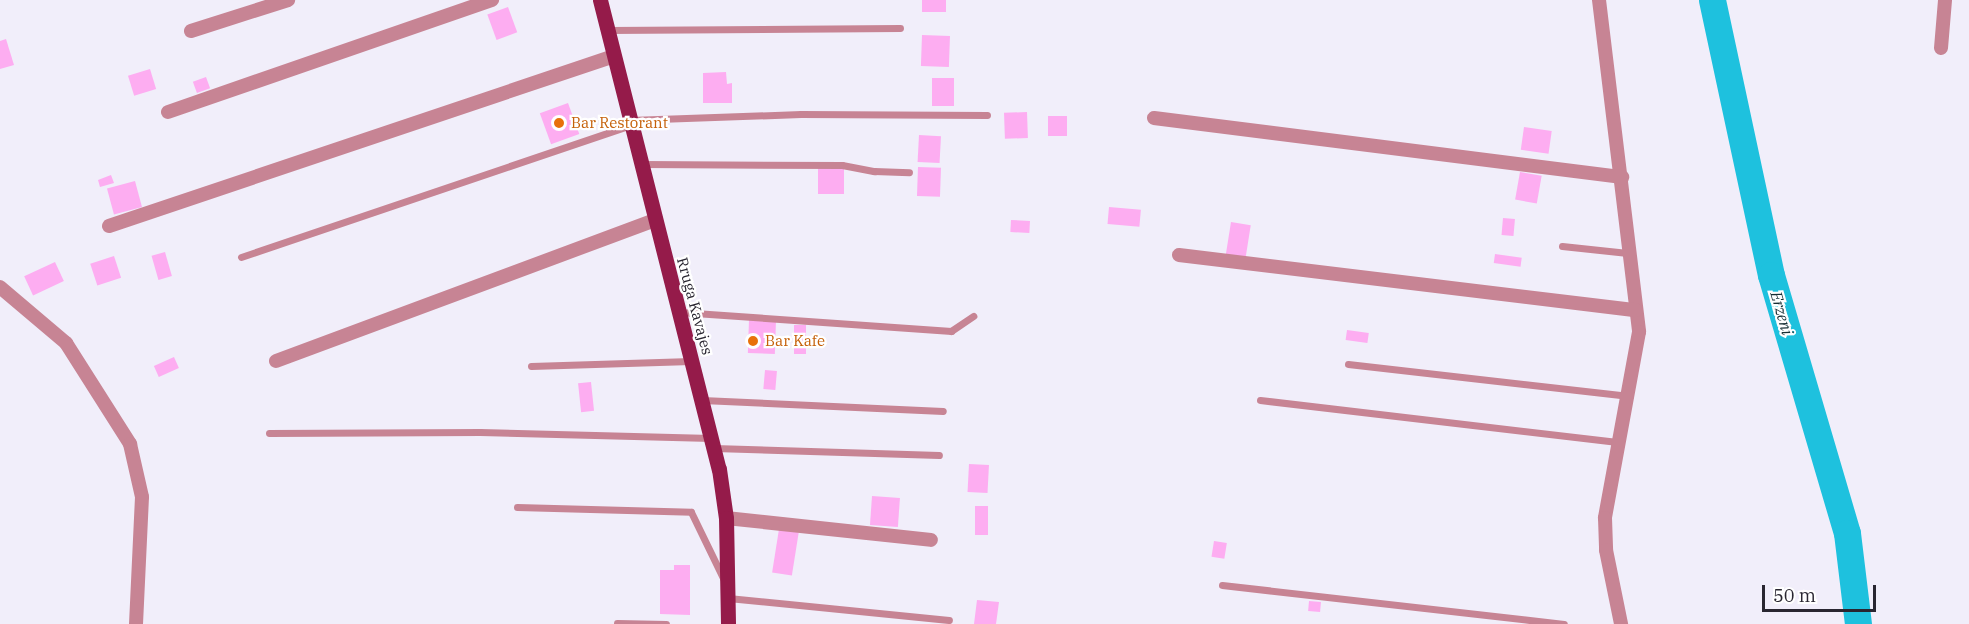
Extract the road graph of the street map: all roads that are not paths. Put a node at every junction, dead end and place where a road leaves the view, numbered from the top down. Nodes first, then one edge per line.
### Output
1 (288, 0) edge
2 (492, 0) edge
3 (600, 0) edge
4 (1599, 0) edge
5 (1945, 0) edge
6 (900, 28) dead end
7 (608, 30) junction
8 (191, 31) dead end
9 (1941, 48) dead end
10 (614, 56) junction
11 (168, 112) dead end
12 (987, 115) dead end
13 (1154, 118) dead end
14 (631, 122) junction
15 (641, 164) junction
16 (909, 172) dead end
17 (1622, 177) junction
18 (655, 220) junction
19 (108, 226) dead end
20 (1562, 246) dead end
21 (1628, 254) junction
22 (1179, 255) dead end
23 (241, 257) dead end
24 (0, 287) edge
25 (1636, 310) junction
26 (678, 312) junction
27 (973, 316) dead end
28 (276, 361) dead end
29 (691, 362) junction
30 (1348, 364) dead end
31 (531, 366) dead end
32 (1629, 396) junction
33 (702, 400) junction
34 (1260, 400) dead end
35 (943, 411) dead end
36 (269, 433) dead end
37 (1620, 442) junction
38 (713, 443) junction
39 (939, 455) dead end
40 (517, 507) dead end
41 (726, 518) junction
42 (931, 540) dead end
43 (1222, 585) dead end
44 (727, 591) junction
45 (949, 620) dead end
46 (617, 622) dead end
47 (136, 624) edge
48 (666, 624) edge
49 (728, 624) edge
50 (1564, 624) edge
51 (1621, 624) edge

1 - 8 street
2 - 11 street
3 - 7 main road, Rruga Kavajes
4 - 17 street
5 - 9 street
6 - 7 lane
7 - 10 main road, Rruga Kavajes
10 - 14 main road, Rruga Kavajes
10 - 19 street
12 - 14 lane
13 - 17 street
14 - 15 main road, Rruga Kavajes
14 - 23 lane
15 - 16 lane
15 - 18 main road, Rruga Kavajes
17 - 21 street
18 - 26 main road, Rruga Kavajes
18 - 28 street
20 - 21 lane
21 - 25 street
22 - 25 street
24 - 47 street
25 - 32 street
26 - 27 lane
26 - 29 main road, Rruga Kavajes
29 - 31 lane
29 - 33 main road, Rruga Kavajes
30 - 32 lane
32 - 37 street
33 - 35 lane
33 - 38 main road, Rruga Kavajes
34 - 37 lane
36 - 38 lane
37 - 51 street
38 - 39 lane
38 - 41 main road, Rruga Kavajes
40 - 44 lane
41 - 42 street
41 - 44 main road, Rruga Kavajes
43 - 50 lane
44 - 45 lane
44 - 49 main road, Rruga Kavajes
46 - 48 lane

